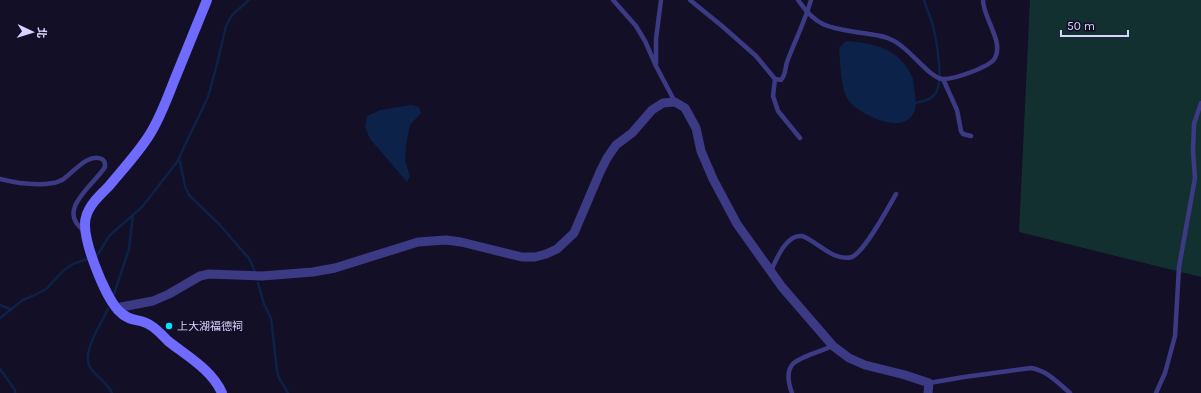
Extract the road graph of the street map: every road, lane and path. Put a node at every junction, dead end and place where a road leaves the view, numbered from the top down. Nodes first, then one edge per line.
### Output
1 (207, 0) edge
2 (613, 0) edge
3 (661, 0) edge
4 (690, 0) edge
5 (798, 0) edge
6 (811, 0) edge
7 (983, 0) edge
8 (807, 13) junction
9 (656, 66) junction
10 (775, 79) junction
11 (944, 79) junction
12 (675, 102) junction
13 (1201, 103) edge
14 (971, 136) dead end
15 (800, 138) dead end
16 (0, 179) edge
17 (896, 194) dead end
18 (85, 231) junction
19 (771, 271) junction
20 (116, 308) junction
21 (833, 346) junction
22 (928, 383) junction
23 (222, 393) edge
24 (792, 393) edge
25 (928, 393) edge
26 (1070, 393) edge
27 (1156, 393) edge

1 - 18 street
2 - 9 lane
3 - 9 lane
4 - 10 lane
5 - 8 lane
6 - 8 lane
7 - 11 lane
8 - 10 lane
8 - 11 lane
9 - 12 lane
10 - 15 lane
11 - 14 lane
12 - 19 street
12 - 20 street
13 - 27 lane
16 - 18 lane
17 - 19 lane
18 - 20 street
19 - 21 street
20 - 23 street
21 - 22 street
21 - 24 lane
22 - 25 street
22 - 26 lane

